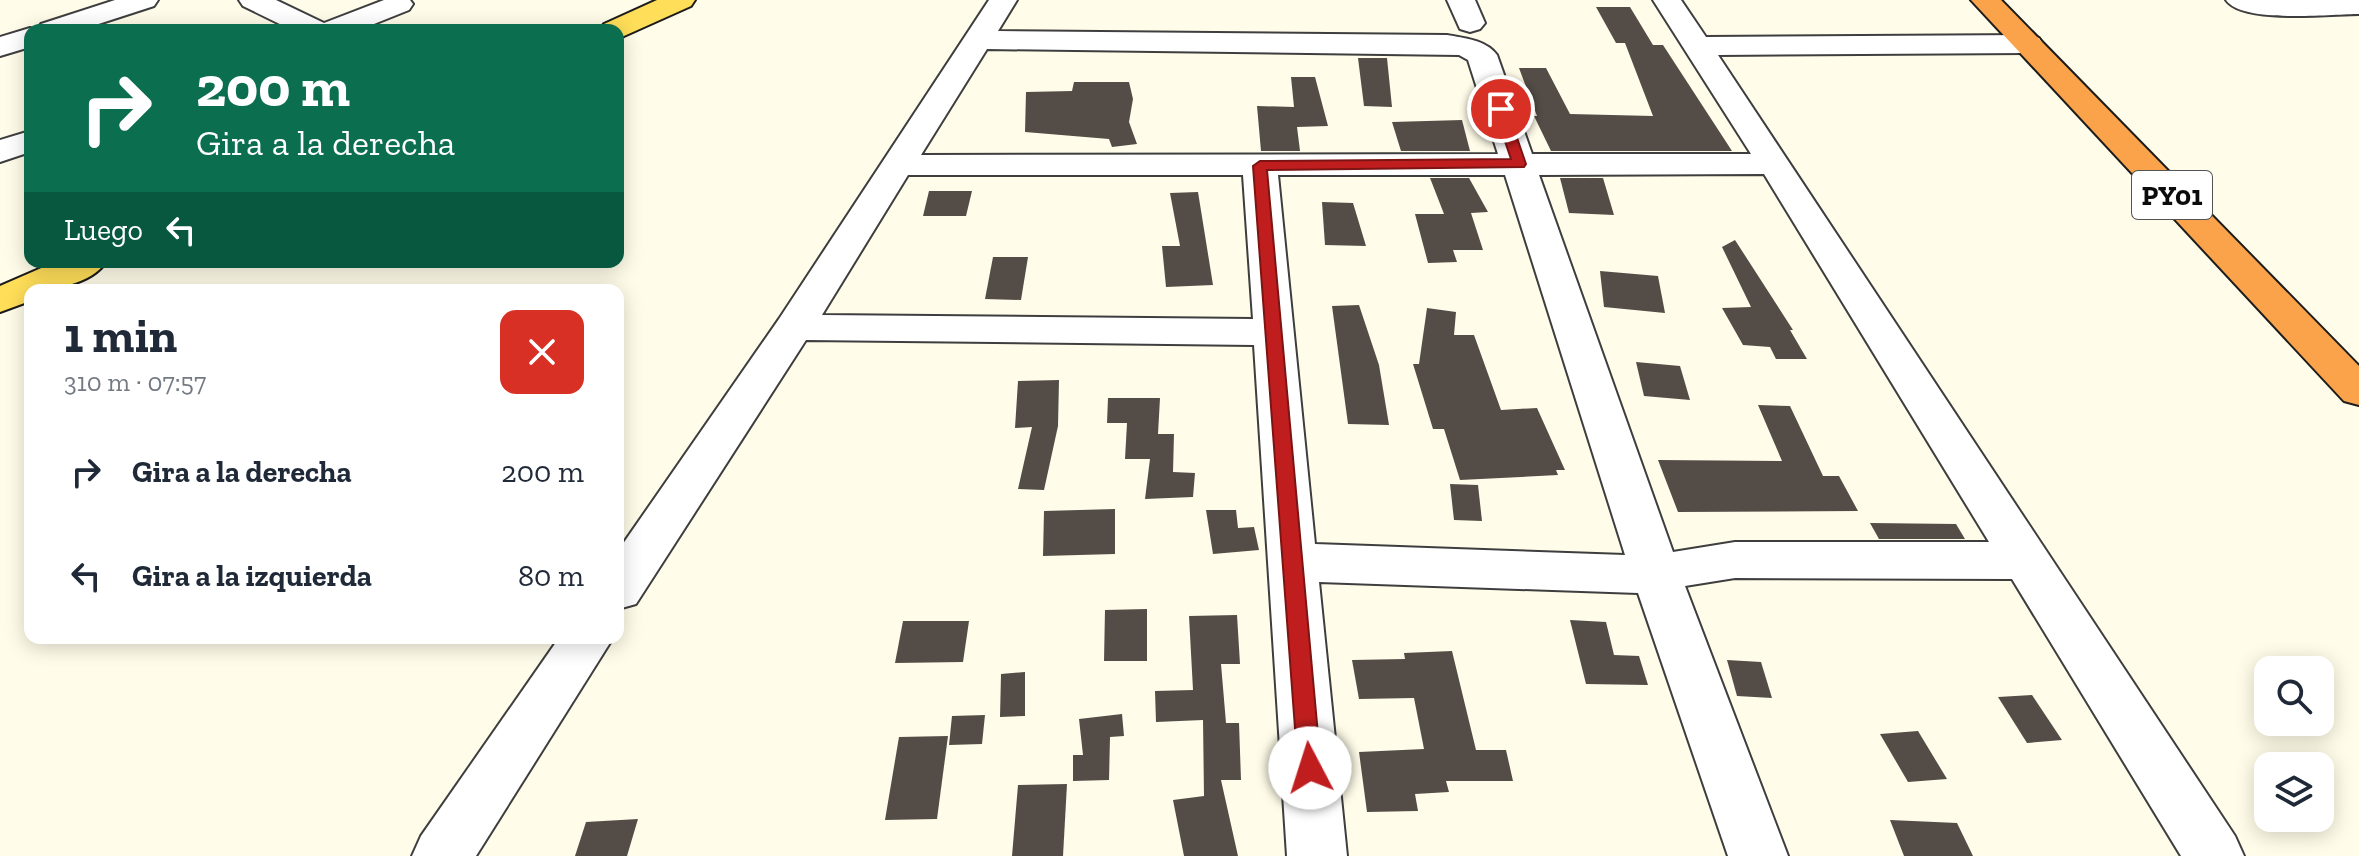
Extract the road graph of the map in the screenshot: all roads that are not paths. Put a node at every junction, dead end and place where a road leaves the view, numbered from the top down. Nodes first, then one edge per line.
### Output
1 (144, 0) edge
2 (253, 0) edge
3 (681, 0) edge
4 (1003, 0) edge
5 (1667, 0) edge
6 (1985, 0) edge
7 (2240, 0) edge
8 (399, 4) dead end
9 (2359, 5) edge
10 (70, 24) edge
11 (303, 24) edge
12 (348, 24) edge
13 (624, 26) edge
14 (24, 39) edge
15 (980, 40) junction
16 (2028, 44) junction
17 (1697, 46) junction
18 (0, 47) edge
19 (24, 143) edge
20 (0, 152) edge
21 (1519, 164) junction
22 (1775, 164) junction
23 (896, 165) junction
24 (1260, 166) junction
25 (73, 268) edge
26 (37, 284) edge
27 (24, 290) edge
28 (0, 300) edge
29 (794, 327) junction
30 (1271, 332) junction
31 (2359, 391) edge
32 (2026, 561) junction
33 (1292, 562) junction
34 (1656, 575) junction
35 (624, 581) edge
36 (583, 644) edge
37 (442, 856) edge
38 (1317, 856) edge
39 (1758, 856) edge
40 (2214, 856) edge

1 - 10 street
2 - 11 street
3 - 13 main road
4 - 15 street
5 - 17 street
6 - 16 highway, PY01
7 - 9 street
8 - 12 street
14 - 18 street
15 - 21 street
15 - 23 street
16 - 17 street
16 - 31 highway, PY01
17 - 22 street
19 - 20 street
21 - 22 street
21 - 24 street
21 - 34 street
22 - 32 street
23 - 24 street
23 - 29 street
24 - 30 street
25 - 26 main road
27 - 28 main road
29 - 30 street
29 - 35 street
30 - 33 street
32 - 34 street
32 - 40 street
33 - 34 street
33 - 38 street
34 - 39 street
36 - 37 street

